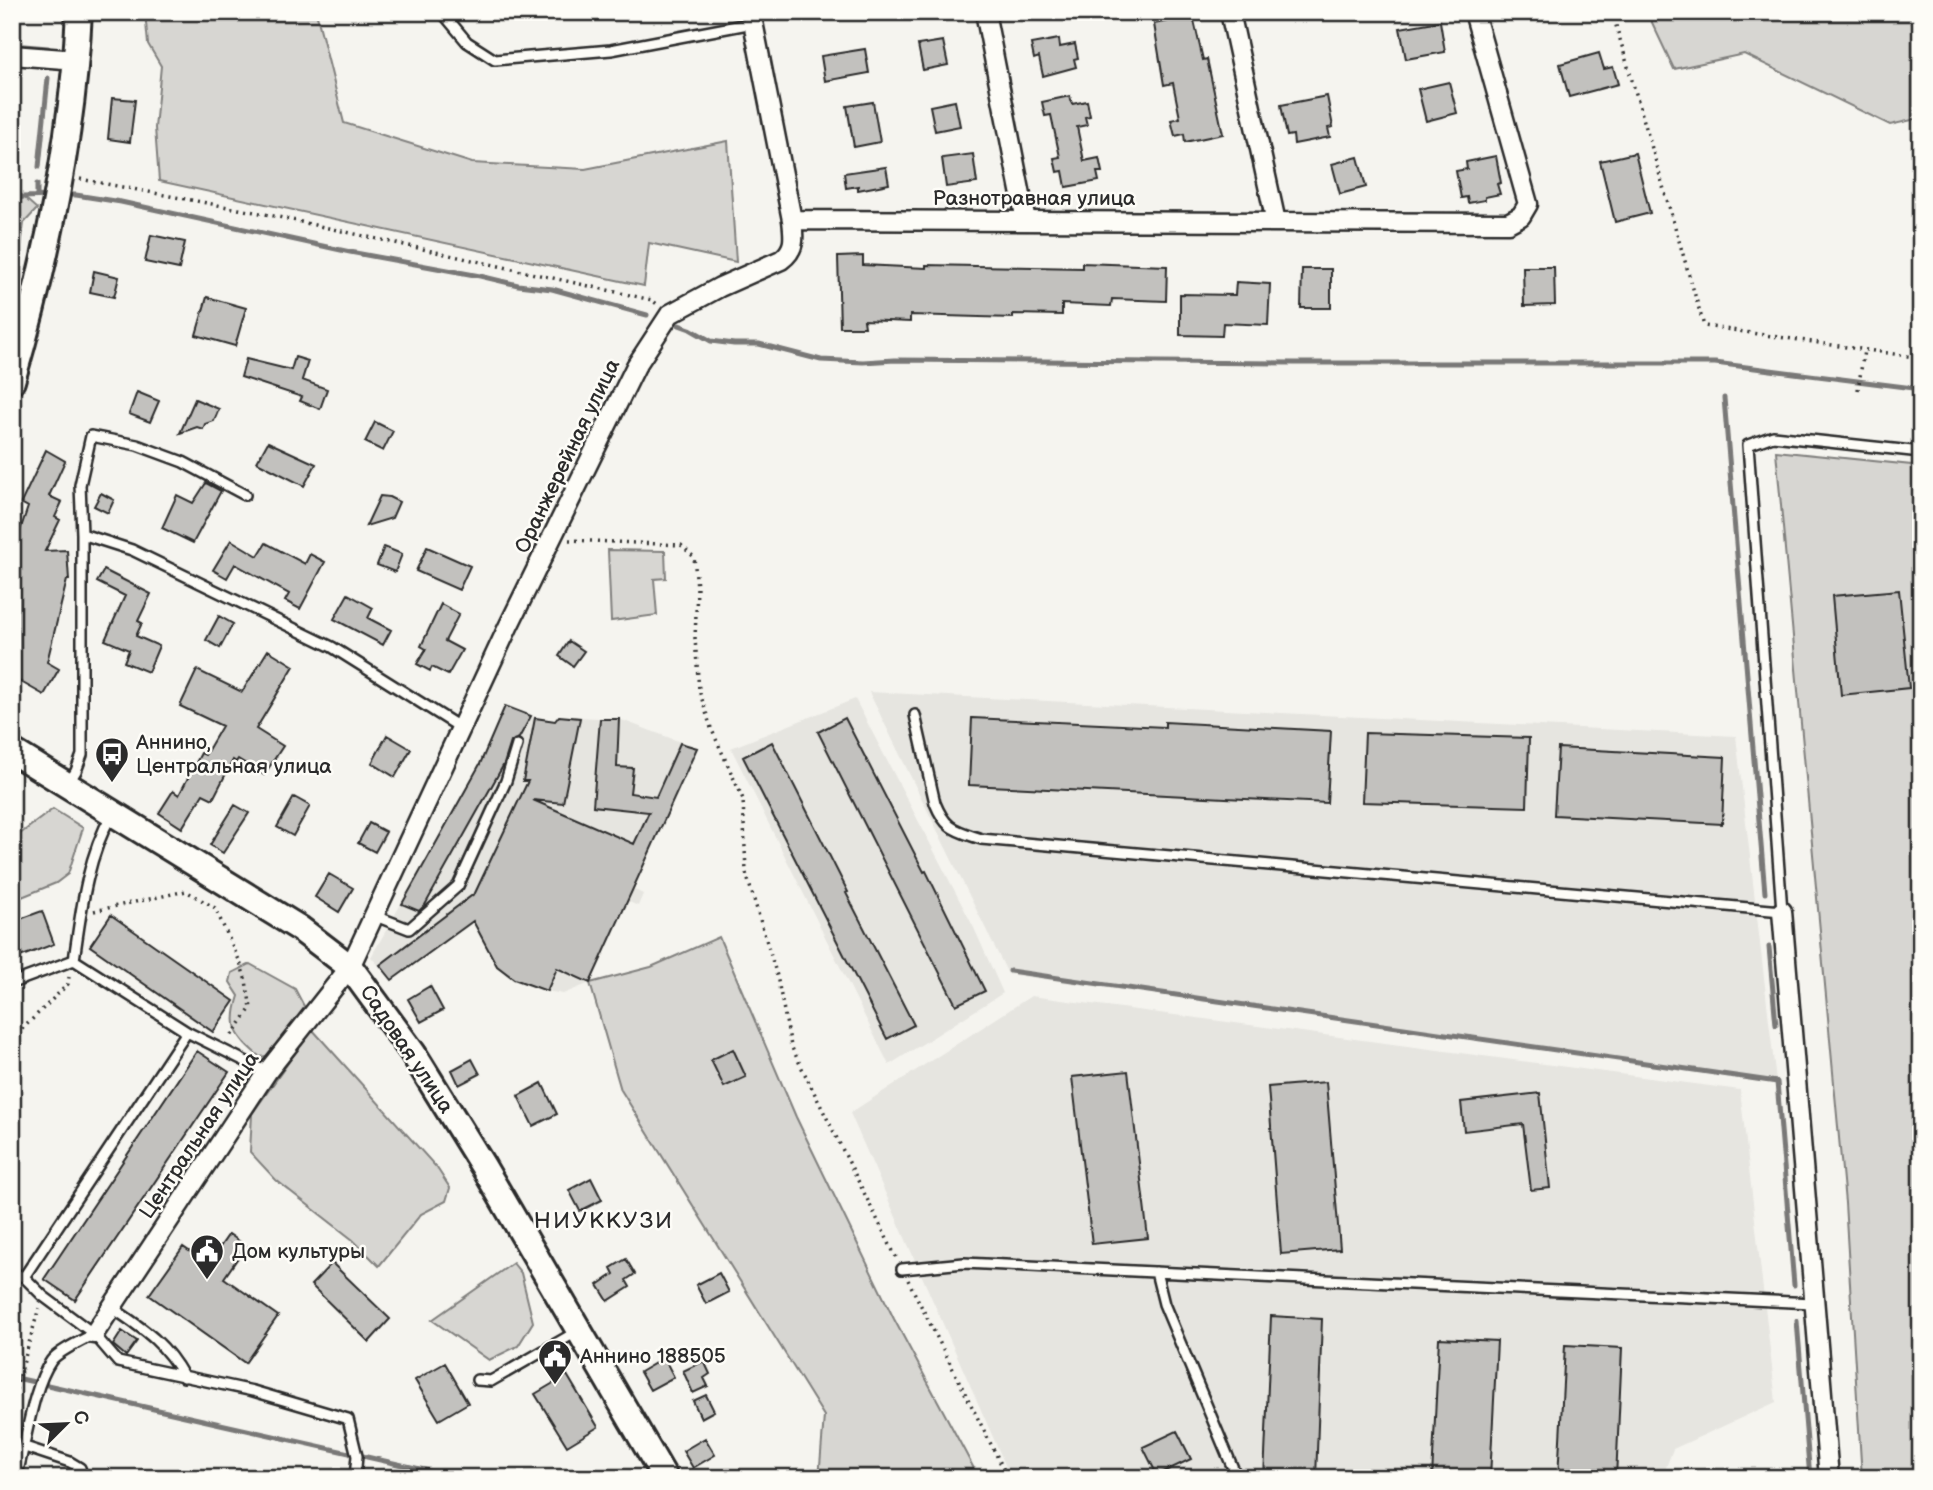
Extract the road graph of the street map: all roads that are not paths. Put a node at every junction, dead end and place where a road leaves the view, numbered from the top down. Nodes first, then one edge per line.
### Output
1 (79, 12) edge
2 (442, 12) edge
3 (985, 12) edge
4 (1230, 12) edge
5 (1474, 12) edge
6 (752, 18) edge
7 (12, 55) edge
8 (77, 60) junction
9 (792, 220) junction
10 (1026, 221) junction
11 (1276, 222) junction
12 (12, 381) edge
13 (1921, 452) edge
14 (245, 495) dead end
15 (82, 534) junction
16 (915, 715) dead end
17 (461, 727) junction
18 (517, 745) dead end
19 (12, 751) edge
20 (67, 786) junction
21 (112, 814) junction
22 (1782, 911) junction
23 (373, 915) junction
24 (74, 960) junction
25 (350, 967) junction
26 (12, 983) edge
27 (187, 1032) junction
28 (267, 1072) junction
29 (902, 1269) road end
30 (1156, 1272) junction
31 (12, 1273) edge
32 (24, 1277) junction
33 (1813, 1303) junction
34 (111, 1307) junction
35 (579, 1330) junction
36 (94, 1334) junction
37 (184, 1377) junction
38 (477, 1380) dead end
39 (25, 1447) junction
40 (16, 1478) edge
41 (83, 1478) edge
42 (355, 1478) edge
43 (665, 1478) edge
44 (1237, 1478) edge
45 (1829, 1478) edge

1 - 8 main road
2 - 6 lane
3 - 10 street
4 - 11 street
5 - 11 street, Разнотравная улица
6 - 9 street, Оранжерейная улица
7 - 8 street
8 - 12 main road
9 - 10 street, Разнотравная улица
9 - 17 street, Оранжерейная улица
10 - 11 street, Разнотравная улица
13 - 22 lane
14 - 15 lane
15 - 17 lane
15 - 20 lane
16 - 22 lane
17 - 23 street, Оранжерейная улица
18 - 23 lane
19 - 20 main road, Садовая улица
20 - 21 main road, Садовая улица
21 - 24 lane
21 - 25 main road, Садовая улица
22 - 33 street
23 - 25 street, Оранжерейная улица
24 - 26 lane
24 - 27 lane
25 - 28 street, Центральная улица
25 - 35 main road, Садовая улица
27 - 28 lane
27 - 32 lane
28 - 34 street, Центральная улица
29 - 30 lane
30 - 33 lane
30 - 44 lane
31 - 32 lane
32 - 36 lane
33 - 45 street
34 - 36 street, Центральная улица
34 - 37 lane
35 - 38 lane
35 - 43 main road, Садовая улица
36 - 37 lane
36 - 39 lane
37 - 42 lane
39 - 40 lane
39 - 41 lane

